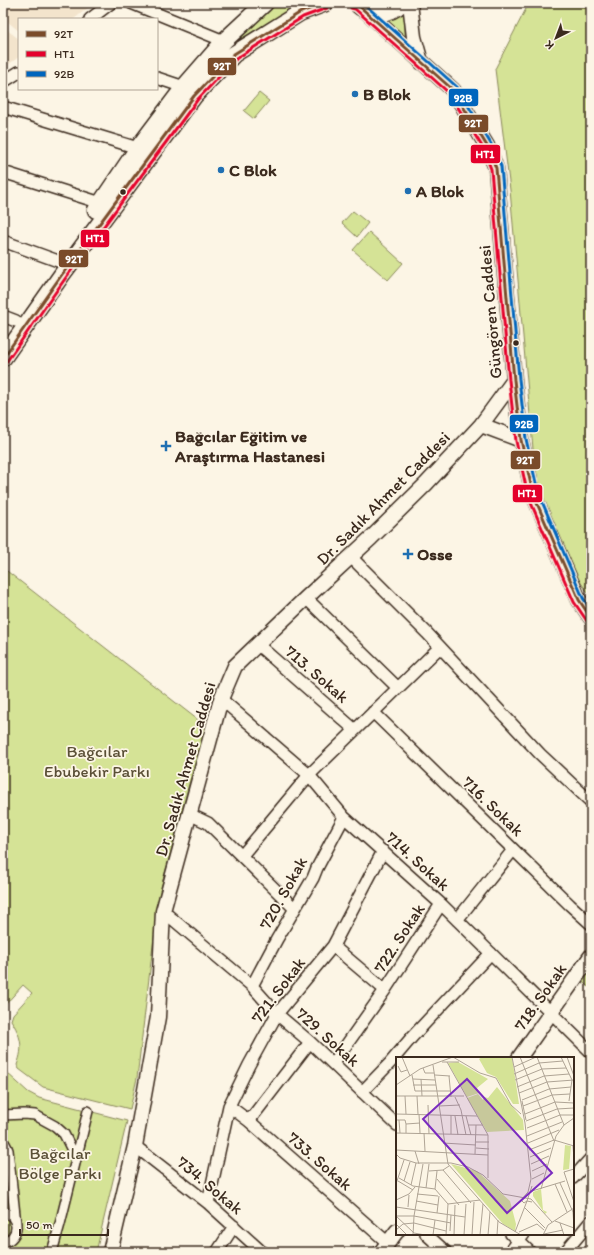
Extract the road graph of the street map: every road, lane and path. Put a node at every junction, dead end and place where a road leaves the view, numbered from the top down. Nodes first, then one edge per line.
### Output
1 (111, 3) edge
2 (130, 3) edge
3 (265, 3) edge
4 (325, 3) edge
5 (356, 3) edge
6 (402, 3) edge
7 (410, 3) edge
8 (91, 18) edge
9 (224, 41) junction
10 (421, 62) junction
11 (18, 73) edge
12 (158, 78) edge
13 (3, 82) edge
14 (184, 87) junction
15 (3, 107) edge
16 (138, 148) junction
17 (3, 172) edge
18 (102, 203) junction
19 (3, 241) edge
20 (58, 260) junction
21 (9, 318) edge
22 (3, 340) edge
23 (3, 358) edge
24 (514, 380) junction
25 (481, 425) junction
26 (521, 440) junction
27 (350, 557) junction
28 (306, 598) junction
29 (591, 618) edge
30 (257, 644) junction
31 (440, 646) junction
32 (398, 688) junction
33 (221, 699) junction
34 (373, 712) junction
35 (355, 730) junction
36 (309, 775) junction
37 (591, 802) edge
38 (189, 814) junction
39 (344, 818) junction
40 (514, 850) junction
41 (383, 851) junction
42 (244, 853) dead end
43 (441, 904) junction
44 (294, 908) junction
45 (164, 911) junction
46 (457, 920) junction
47 (591, 924) edge
48 (333, 946) junction
49 (491, 953) junction
50 (591, 956) edge
51 (252, 986) junction
52 (385, 990) junction
53 (551, 1012) junction
54 (277, 1014) junction
55 (310, 1042) junction
56 (591, 1052) edge
57 (520, 1057) edge
58 (333, 1064) junction
59 (362, 1092) junction
60 (229, 1106) junction
61 (88, 1111) dead end
62 (3, 1115) edge
63 (249, 1121) junction
64 (396, 1124) edge
65 (3, 1141) edge
66 (135, 1146) junction
67 (8, 1150) junction
68 (76, 1158) junction
69 (591, 1158) edge
70 (3, 1166) edge
71 (574, 1177) edge
72 (208, 1203) junction
73 (3, 1212) edge
74 (591, 1221) edge
75 (16, 1224) junction
76 (234, 1226) junction
77 (396, 1232) edge
78 (427, 1235) edge
79 (518, 1236) edge
80 (3, 1243) edge
81 (385, 1247) edge
82 (52, 1252) edge
83 (110, 1252) edge
84 (217, 1252) edge
85 (262, 1252) edge
86 (446, 1252) edge
87 (510, 1252) edge
88 (530, 1252) edge
89 (565, 1252) edge

1 - 8 street
2 - 9 street
3 - 9 main road
4 - 23 main road
5 - 6 main road
5 - 10 street, Güngören Caddesi
7 - 10 street
9 - 14 main road
10 - 24 street, Güngören Caddesi
11 - 13 street
12 - 14 street
14 - 16 main road
15 - 16 street
16 - 18 main road
17 - 18 street
18 - 20 main road
19 - 20 street
20 - 21 main road
21 - 22 main road
24 - 25 street, Dr. Sadık Ahmet Caddesi
24 - 26 street, Güngören Caddesi
25 - 26 street
25 - 27 street, Dr. Sadık Ahmet Caddesi
26 - 29 street, Güngören Caddesi
27 - 28 street, Dr. Sadık Ahmet Caddesi
27 - 31 street
28 - 30 street, Dr. Sadık Ahmet Caddesi
28 - 32 street
30 - 33 street, Dr. Sadık Ahmet Caddesi
30 - 35 street, 713. Sokak
31 - 32 street
31 - 37 street
32 - 34 street
33 - 36 street, 714. Sokak
33 - 38 street, Dr. Sadık Ahmet Caddesi
34 - 35 street
34 - 40 street, 716. Sokak
35 - 36 street
36 - 39 street, 714. Sokak
36 - 42 street
38 - 44 street
38 - 45 street, Dr. Sadık Ahmet Caddesi
39 - 41 street, 714. Sokak
39 - 44 street, 720. Sokak
40 - 46 street
40 - 47 street, 716. Sokak
41 - 43 street, 714. Sokak
41 - 48 street, 721. Sokak
43 - 46 street, 714. Sokak
43 - 52 street, 722. Sokak
44 - 51 street, 720. Sokak
45 - 51 street, 729. Sokak
45 - 66 street, Dr. Sadık Ahmet Caddesi
46 - 49 street, 714. Sokak
48 - 52 street, 722. Sokak
48 - 54 street, 721. Sokak
49 - 53 street, 714. Sokak
49 - 59 street
50 - 53 street, 718. Sokak
51 - 54 street, 729. Sokak
52 - 58 street, 722. Sokak
53 - 56 street, 714. Sokak
53 - 57 street, 718. Sokak
54 - 55 street, 729. Sokak
54 - 60 street, 721. Sokak
55 - 58 street, 729. Sokak
55 - 63 street
58 - 59 street, 729. Sokak
59 - 64 street, 729. Sokak
60 - 63 street, 733. Sokak
60 - 72 street, 721. Sokak
61 - 68 street
62 - 68 street
63 - 81 street, 733. Sokak
65 - 67 street
66 - 72 street, 734. Sokak
66 - 83 street, Dr. Sadık Ahmet Caddesi
67 - 70 street
67 - 75 street
68 - 82 street
69 - 71 street
72 - 76 street, 734. Sokak
73 - 75 street
74 - 89 street
75 - 80 street
76 - 84 street
76 - 85 street, 734. Sokak
77 - 81 street
78 - 86 street
79 - 87 street
79 - 88 street

